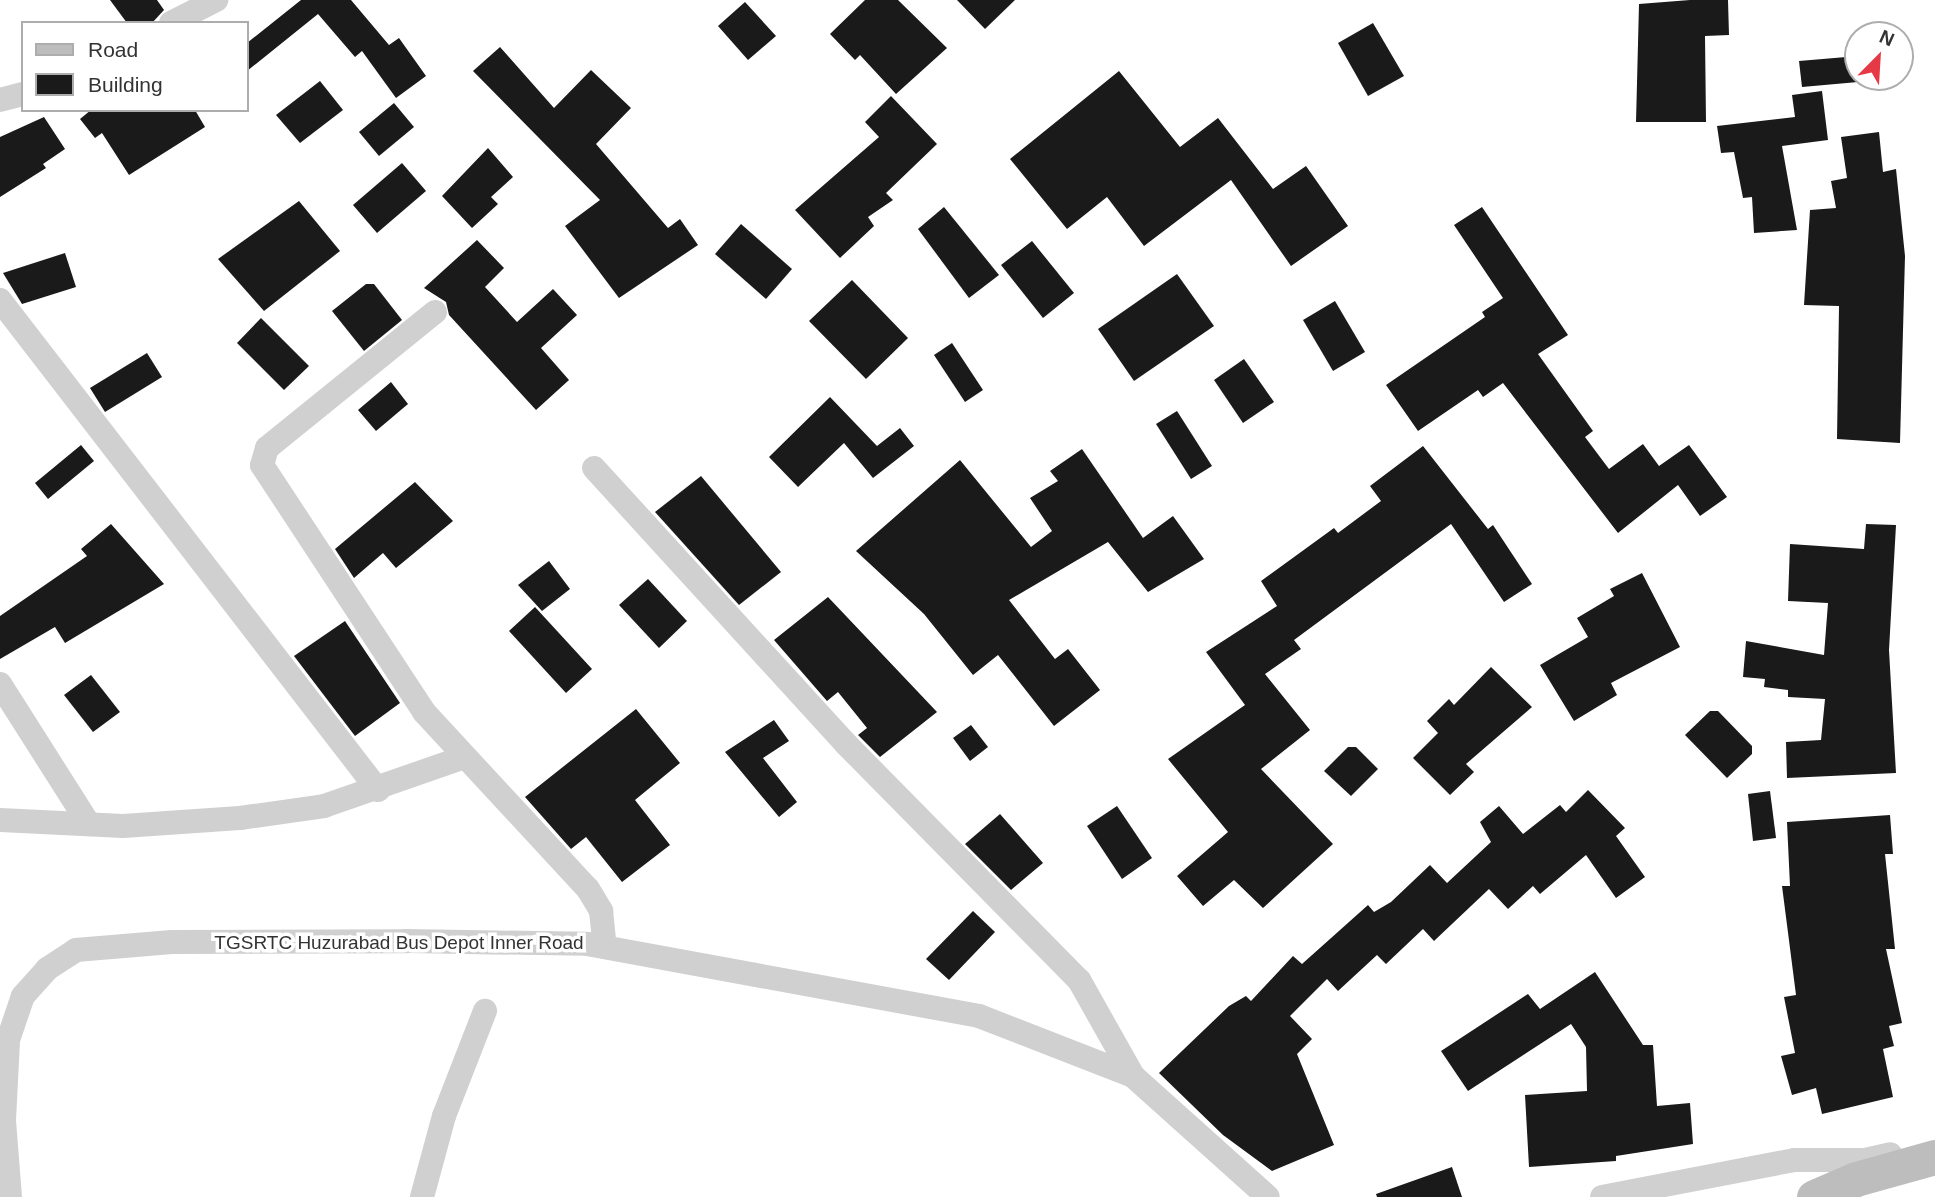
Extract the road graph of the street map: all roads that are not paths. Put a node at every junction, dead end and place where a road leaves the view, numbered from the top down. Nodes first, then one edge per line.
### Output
1 (216, 0) edge
2 (175, 21) edge
3 (21, 95) edge
4 (0, 100) edge
5 (0, 299) edge
6 (435, 312) dead end
7 (594, 468) dead end
8 (0, 684) edge
9 (462, 758) junction
10 (378, 790) junction
11 (0, 820) edge
12 (89, 824) junction
13 (605, 947) junction
14 (485, 1011) dead end
15 (1133, 1076) junction
16 (1935, 1143) edge
17 (1935, 1157) edge
18 (10, 1197) edge
19 (422, 1197) edge
20 (1268, 1197) edge
21 (1602, 1197) edge
22 (1814, 1197) edge

1 - 2 street
3 - 4 street
5 - 10 street
6 - 9 street
7 - 15 street
8 - 12 street
9 - 10 street
9 - 13 street
10 - 12 street
11 - 12 street
13 - 15 street, TGSRTC Huzurabad Bus Depot Inner Road
13 - 18 street, TGSRTC Huzurabad Bus Depot Inner Road
14 - 19 street
15 - 20 street, TGSRTC Huzurabad Bus Depot Inner Road
16 - 21 street
17 - 22 street

